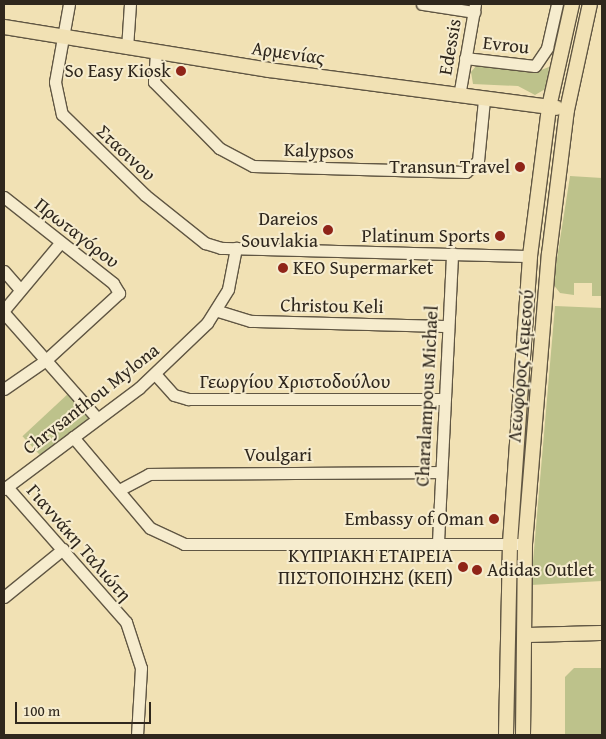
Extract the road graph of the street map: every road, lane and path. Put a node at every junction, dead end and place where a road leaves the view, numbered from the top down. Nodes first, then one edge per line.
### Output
1 (69, 4) edge
2 (130, 4) edge
3 (422, 4) edge
4 (557, 4) edge
5 (572, 4) edge
6 (590, 4) edge
7 (474, 8) edge
8 (4, 27) edge
9 (63, 37) junction
10 (127, 48) junction
11 (156, 53) junction
12 (465, 58) junction
13 (459, 96) junction
14 (484, 100) junction
15 (549, 107) junction
16 (567, 110) junction
17 (4, 197) edge
18 (60, 243) junction
19 (236, 248) junction
20 (452, 253) junction
21 (530, 256) junction
22 (4, 271) edge
23 (19, 288) junction
24 (218, 311) junction
25 (4, 312) edge
26 (448, 326) junction
27 (46, 360) junction
28 (155, 374) junction
29 (4, 389) edge
30 (444, 399) junction
31 (98, 418) junction
32 (73, 437) junction
33 (441, 472) junction
34 (5, 488) edge
35 (119, 490) junction
36 (438, 542) junction
37 (510, 543) junction
38 (525, 544) junction
39 (63, 549) junction
40 (4, 597) edge
41 (602, 632) edge
42 (526, 635) junction
43 (137, 735) edge
44 (506, 735) edge
45 (523, 735) edge

1 - 9 street, Στασινου
2 - 10 street
3 - 7 street
4 - 12 street, Evrou
5 - 15 main road, Λεωφόρος Λεμεσού
6 - 16 main road, Λεωφόρος Λεμεσού
7 - 12 street, Edessis
8 - 9 main road, Αρμενίας
9 - 10 main road, Αρμενίας
9 - 19 street, Στασινου
10 - 11 main road, Αρμενίας
11 - 13 main road, Αρμενίας
11 - 14 street, Kalypsos
12 - 13 street, Edessis
13 - 14 main road, Αρμενίας
14 - 15 main road, Αρμενίας
15 - 16 main road, Αρμενίας
15 - 21 main road, Λεωφόρος Λεμεσού
16 - 38 main road, Λεωφόρος Λεμεσού
17 - 18 street, Πρωταγόρου
18 - 23 street
18 - 27 street, Πρωταγόρου
19 - 20 street
19 - 24 street, Chrysanthou Mylona
20 - 21 street
20 - 26 street, Charalampous Michael
21 - 37 main road, Λεωφόρος Λεμεσού
22 - 23 street
23 - 25 street
24 - 26 street, Christou Keli
24 - 28 street, Chrysanthou Mylona
25 - 27 street
26 - 30 street, Charalampous Michael
27 - 29 street
27 - 31 street
28 - 30 street, Γεωργίου Χριστοδούλου
28 - 31 street, Chrysanthou Mylona
30 - 33 street, Charalampous Michael
31 - 32 street, Chrysanthou Mylona
32 - 34 street, Chrysanthou Mylona
32 - 35 street
33 - 35 street, Voulgari
33 - 36 street, Charalampous Michael
34 - 39 street, Γιαννάκη Ταλιώτη
35 - 36 street
36 - 37 street
37 - 38 street
37 - 44 main road, Λεωφόρος Λεμεσού
38 - 42 main road, Λεωφόρος Λεμεσού
39 - 40 street
39 - 43 street, Γιαννάκη Ταλιώτη
41 - 42 main road
42 - 45 main road, Λεωφόρος Λεμεσού

